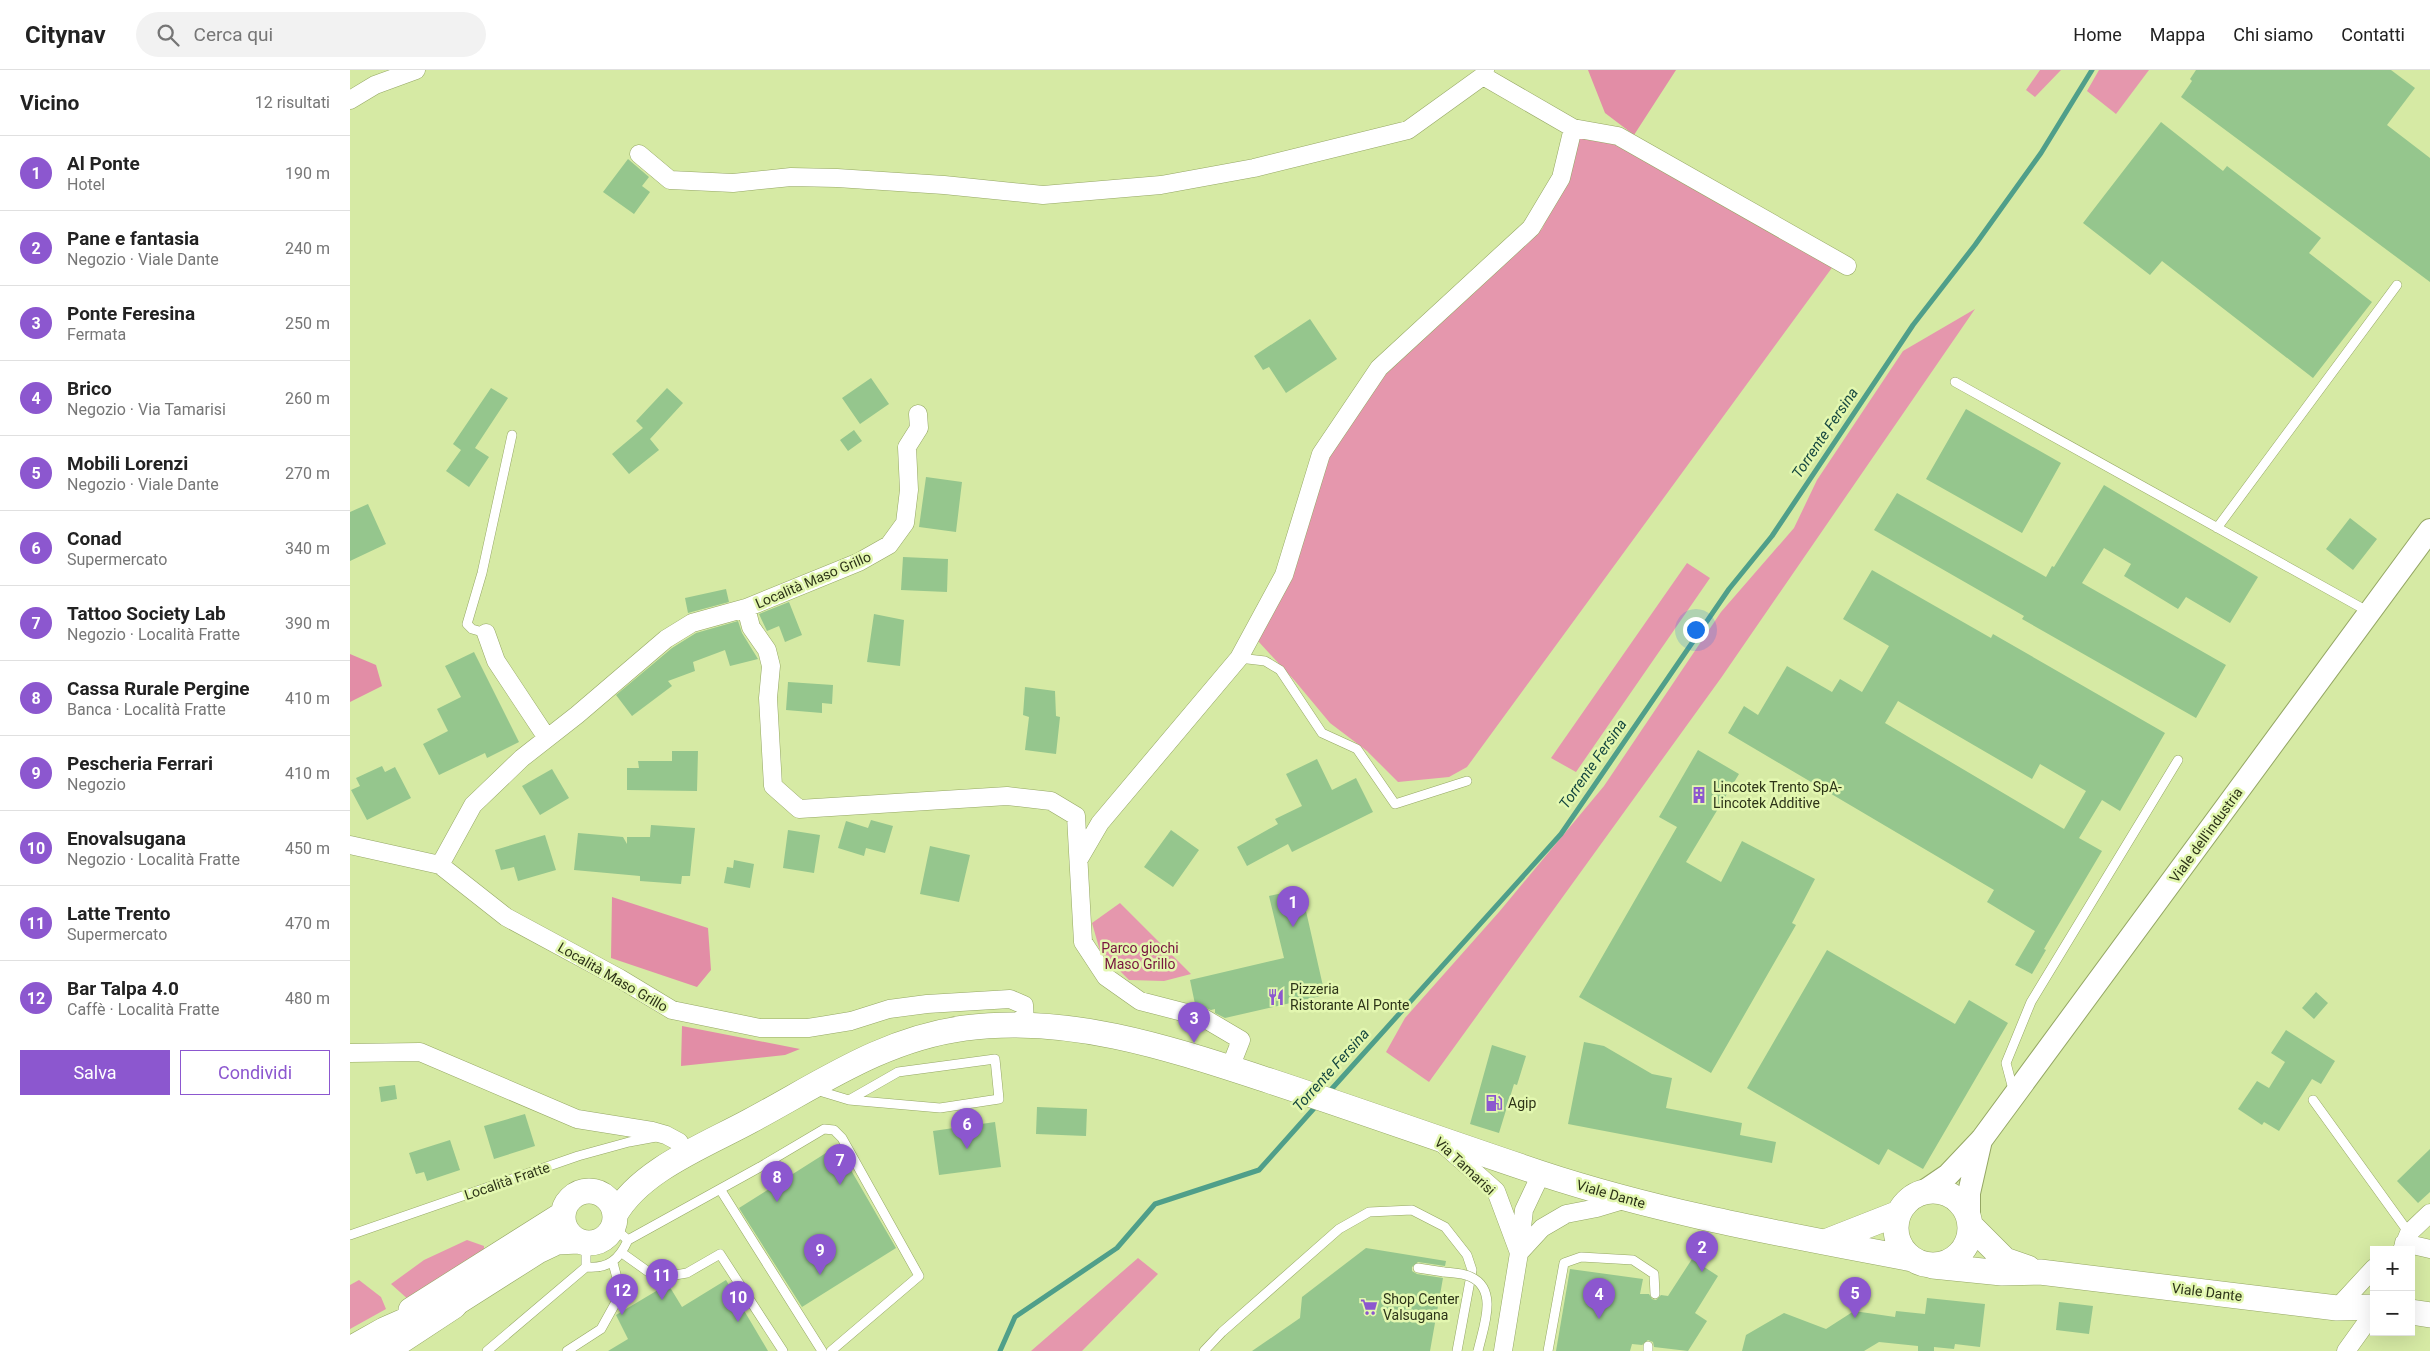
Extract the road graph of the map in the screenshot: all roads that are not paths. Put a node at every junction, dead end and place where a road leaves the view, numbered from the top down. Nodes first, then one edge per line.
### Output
1 (416, 70) edge
2 (1484, 73) edge
3 (350, 100) edge
4 (1573, 128) junction
5 (639, 154) dead end
6 (1847, 266) dead end
7 (2397, 285) dead end
8 (1956, 382) dead end
9 (918, 414) dead end
10 (512, 435) dead end
11 (2217, 528) junction
12 (2430, 530) edge
13 (746, 608) junction
14 (2369, 612) junction
15 (486, 633) joint
16 (1239, 658) junction
17 (547, 738) junction
18 (2178, 760) dead end
19 (1467, 780) dead end
20 (350, 846) edge
21 (1079, 859) junction
22 (440, 865) junction
23 (1025, 1025) junction
24 (350, 1053) edge
25 (1237, 1070) junction
26 (808, 1088) junction
27 (2014, 1095) junction
28 (849, 1100) junction
29 (2313, 1100) dead end
30 (1432, 1134) junction
31 (666, 1136) junction
32 (1982, 1139) junction
33 (686, 1156) junction
34 (660, 1170) junction
35 (1541, 1174) junction
36 (720, 1189) junction
37 (590, 1191) junction
38 (1923, 1192) junction
39 (1627, 1199) junction
40 (1899, 1213) junction
41 (2430, 1213) edge
42 (563, 1214) junction
43 (1970, 1221) junction
44 (619, 1227) junction
45 (350, 1236) edge
46 (582, 1242) junction
47 (1825, 1242) junction
48 (2402, 1244) edge
49 (2430, 1249) edge
50 (622, 1253) junction
51 (1519, 1253) junction
52 (1923, 1262) junction
53 (613, 1263) junction
54 (586, 1267) junction
55 (1418, 1268) dead end
56 (2040, 1272) junction
57 (2370, 1272) edge
58 (1655, 1294) dead end
59 (453, 1305) joint
60 (2370, 1307) edge
61 (2337, 1308) junction
62 (2415, 1313) edge
63 (2430, 1315) edge
64 (2370, 1318) edge
65 (383, 1340) edge
66 (350, 1349) edge
67 (487, 1351) edge
68 (566, 1351) edge
69 (783, 1351) edge
70 (822, 1351) edge
71 (831, 1351) edge
72 (1204, 1351) edge
73 (1457, 1351) edge
74 (1478, 1351) edge
75 (1503, 1351) edge
76 (1548, 1351) edge
77 (2346, 1351) edge

1 - 3 street
2 - 4 street
2 - 5 street
4 - 6 street
4 - 16 street
7 - 11 lane
8 - 11 lane
9 - 13 street, Località Maso Grillo
10 - 15 lane
11 - 14 lane
12 - 14 street, Viale dell'industria
13 - 17 street, Località Maso Grillo
13 - 21 street, Località Maso Grillo
14 - 27 street, Viale dell'industria
15 - 17 street
16 - 19 lane
16 - 21 street
17 - 22 street, Località Maso Grillo
18 - 27 lane
20 - 22 street, Località Maso Grillo
21 - 25 street, Località Maso Grillo
22 - 23 street, Località Maso Grillo
23 - 25 main road
23 - 26 main road
24 - 31 street
25 - 30 main road, Viale Dante
26 - 28 lane
26 - 33 main road
27 - 32 street, Viale dell'industria
28 - 28 lane
29 - 48 lane
30 - 35 main road, Viale Dante
30 - 51 street, Via Tamarisi
31 - 33 street
31 - 45 lane, Località Fratte
32 - 38 street, Viale dell'industria
32 - 43 street, Viale dell'industria
33 - 34 main road
34 - 37 main road
34 - 44 main road
35 - 39 main road, Viale Dante
35 - 51 street, Via Tamarisi
36 - 44 lane
36 - 70 lane
36 - 71 lane
37 - 42 main road
37 - 44 main road
38 - 40 main road
38 - 43 main road
39 - 47 main road, Viale Dante
39 - 51 street
40 - 47 main road
40 - 52 main road
41 - 48 street
42 - 46 main road
42 - 65 main road
43 - 52 main road
43 - 56 main road, Viale Dante
44 - 46 main road
44 - 50 lane
46 - 54 lane
46 - 59 main road
47 - 52 main road, Viale Dante
48 - 49 street
50 - 53 lane
50 - 69 lane
51 - 75 street, Via Tamarisi
52 - 56 main road, Viale Dante
53 - 54 lane
53 - 68 lane
54 - 67 lane
55 - 74 lane, bridge
56 - 61 main road, Viale Dante
57 - 61 street
58 - 76 lane
59 - 65 highway
60 - 61 main road, Viale Dante
62 - 63 main road
64 - 77 street
65 - 66 main road
72 - 73 lane

